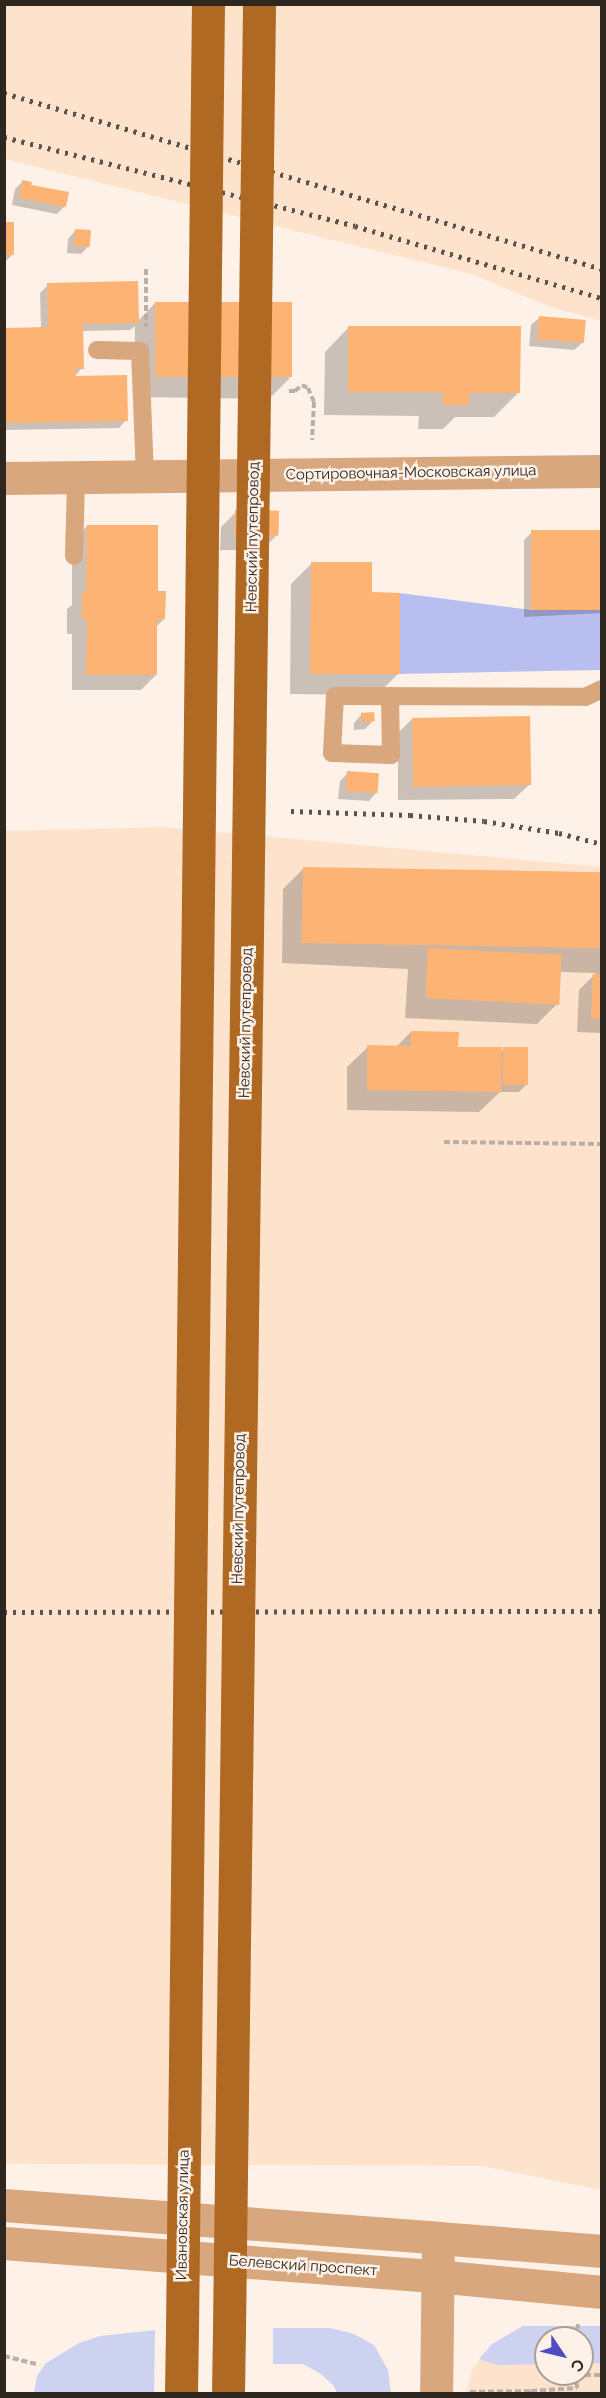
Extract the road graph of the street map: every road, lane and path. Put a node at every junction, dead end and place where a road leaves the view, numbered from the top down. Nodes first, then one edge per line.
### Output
1 (208, 4) edge
2 (259, 4) edge
3 (146, 269) dead end
4 (98, 350) dead end
5 (140, 351) junction
6 (292, 392) dead end
7 (602, 471) edge
8 (310, 474) junction
9 (145, 476) junction
10 (4, 477) edge
11 (76, 478) junction
12 (74, 556) dead end
13 (602, 689) edge
14 (390, 696) junction
15 (444, 1142) dead end
16 (602, 1144) edge
17 (4, 2205) edge
18 (438, 2238) junction
19 (4, 2243) edge
20 (602, 2251) edge
21 (436, 2276) junction
22 (602, 2292) edge
23 (4, 2356) edge
24 (36, 2364) dead end
25 (576, 2391) edge
26 (531, 2392) edge
27 (451, 2393) edge
28 (181, 2394) edge
29 (228, 2394) edge

1 - 28 main road, Ивановская улица, bridge
2 - 29 main road, Невский путепровод, bridge
3 - 5 path
4 - 5 lane
5 - 9 lane
6 - 8 path
7 - 8 street, Сортировочная-Московская улица
8 - 9 street, Сортировочная-Московская улица
9 - 11 street, Сортировочная-Московская улица
10 - 11 street, Сортировочная-Московская улица
11 - 12 lane
13 - 14 lane
14 - 14 lane
15 - 16 path
17 - 18 street
18 - 20 street
18 - 21 street
19 - 21 street, Белевский проспект
21 - 22 street, Белевский проспект
21 - 27 street
23 - 24 path
25 - 26 path
26 - 27 path

